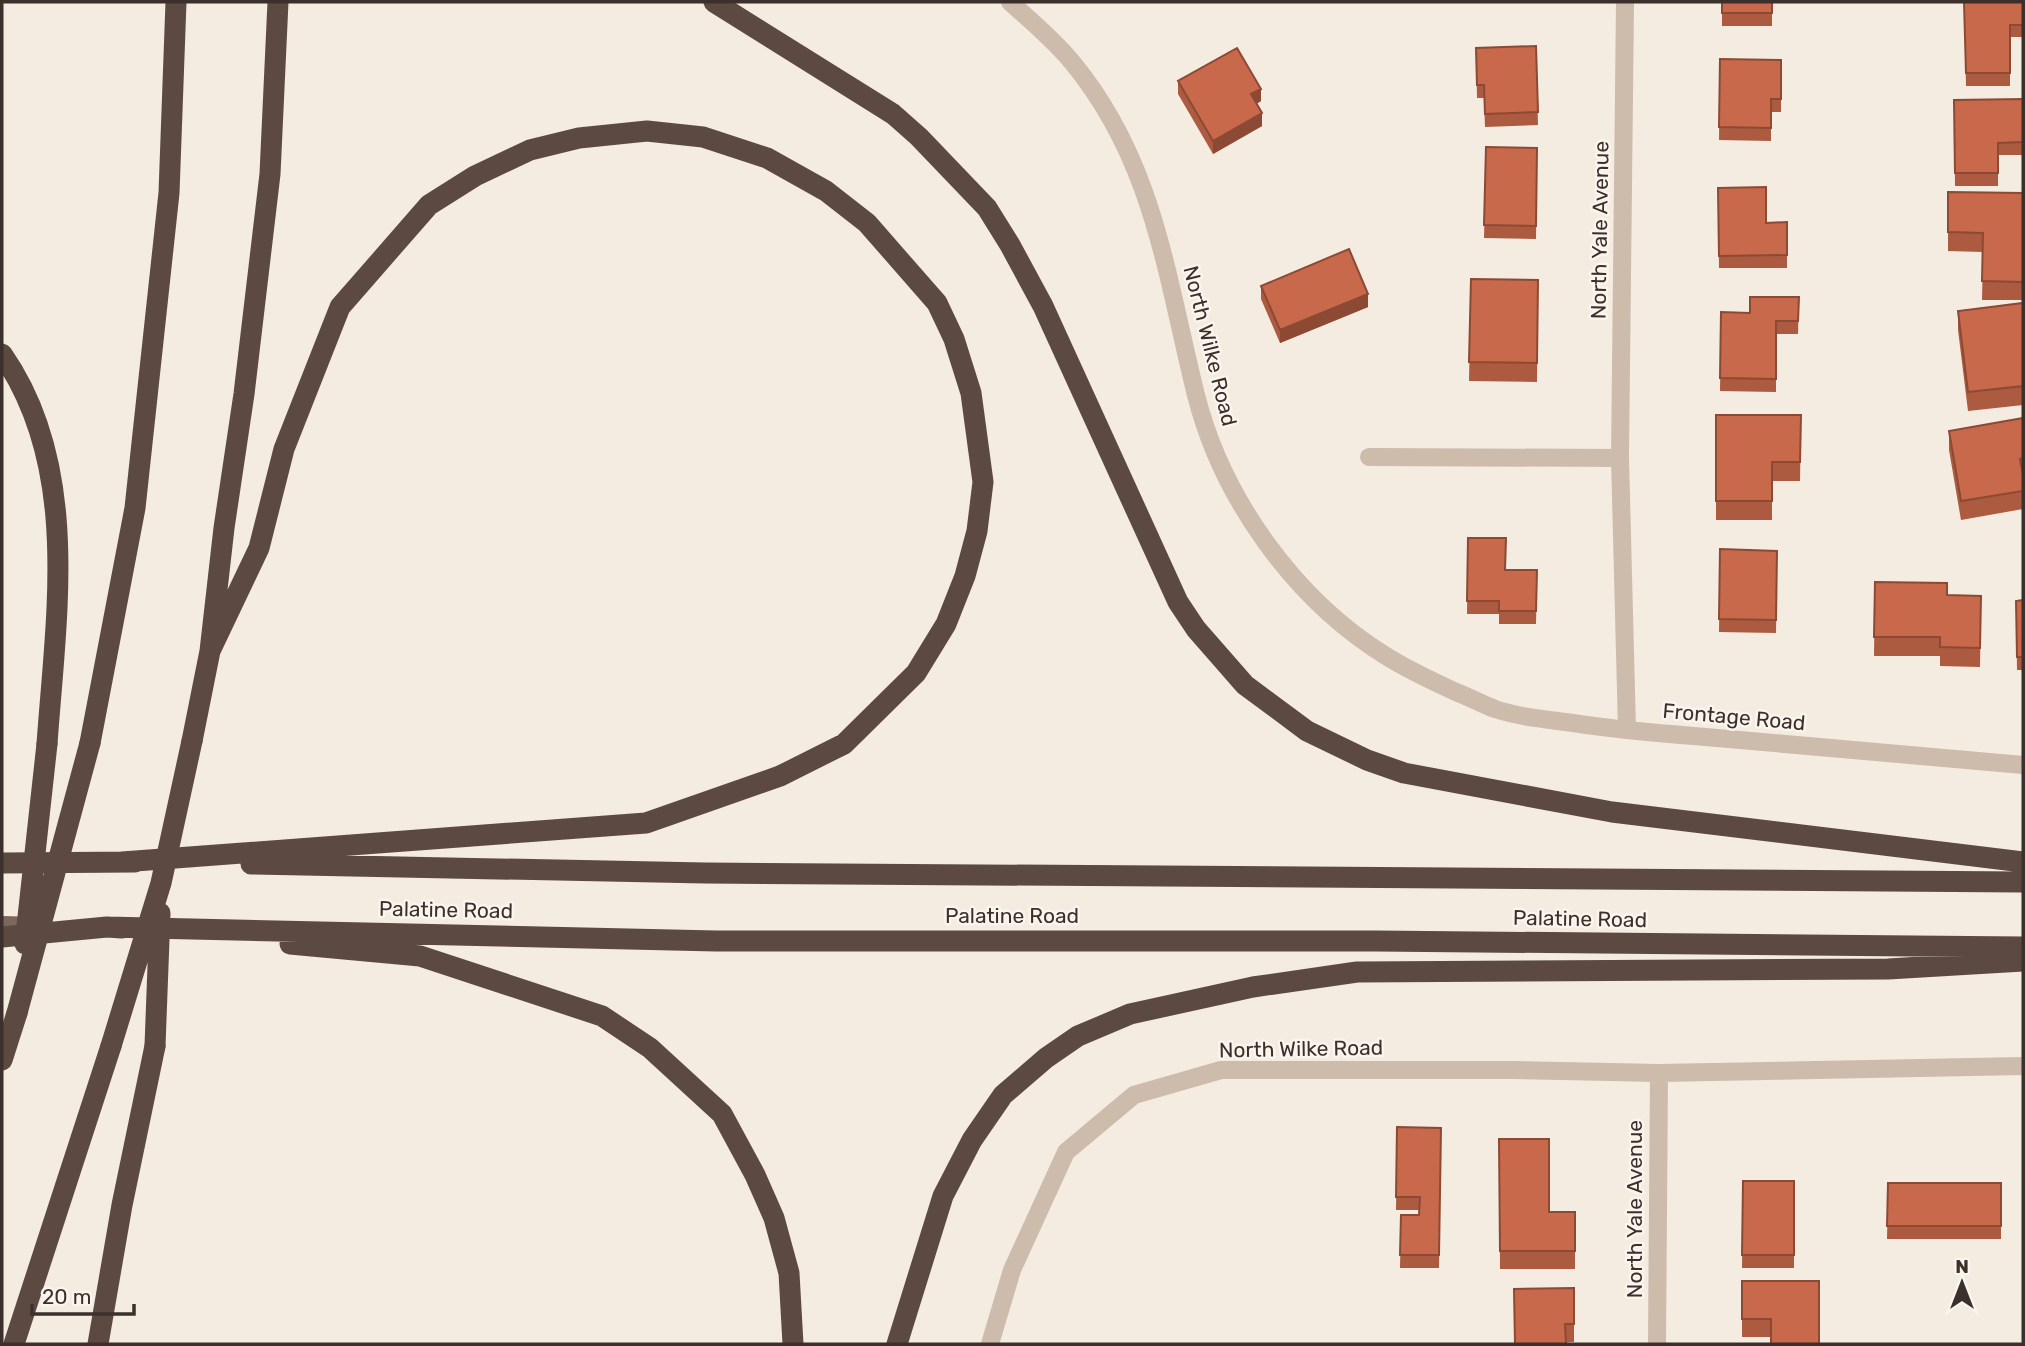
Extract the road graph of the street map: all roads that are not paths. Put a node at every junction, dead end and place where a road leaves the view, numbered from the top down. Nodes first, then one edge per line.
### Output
1 (176, 2) edge
2 (278, 2) edge
3 (713, 2) edge
4 (1010, 2) edge
5 (1625, 2) edge
6 (2, 354) edge
7 (1369, 457) dead end
8 (1620, 458) junction
9 (210, 651) junction
10 (1447, 688) joint
11 (1627, 730) junction
12 (2023, 765) edge
13 (122, 862) junction
14 (2023, 862) edge
15 (2, 863) edge
16 (161, 883) junction
17 (2023, 883) edge
18 (2, 925) edge
19 (107, 927) junction
20 (2, 937) edge
21 (2023, 947) edge
22 (2023, 961) edge
23 (17, 1013) junction
24 (4, 1053) edge
25 (2023, 1066) edge
26 (1659, 1073) junction
27 (14, 1344) edge
28 (98, 1344) edge
29 (793, 1344) edge
30 (897, 1344) edge
31 (990, 1344) edge
32 (1657, 1344) edge

1 - 23 highway, bridge
2 - 9 highway
3 - 14 highway
4 - 10 street, North Wilke Road
5 - 8 street, North Yale Avenue
6 - 23 highway, bridge
7 - 8 street
8 - 11 street, North Yale Avenue
9 - 13 highway
9 - 16 highway, bridge
10 - 11 street, Frontage Road
11 - 12 street, Frontage Road
13 - 15 highway, Palatine Road
13 - 17 highway, Palatine Road
16 - 27 highway, bridge
16 - 28 highway, bridge
18 - 19 main road, Palatine Road
19 - 20 highway
19 - 21 highway, Palatine Road
19 - 29 highway
22 - 30 highway
23 - 24 highway
25 - 26 street
26 - 31 street, North Wilke Road
26 - 32 street, North Yale Avenue

